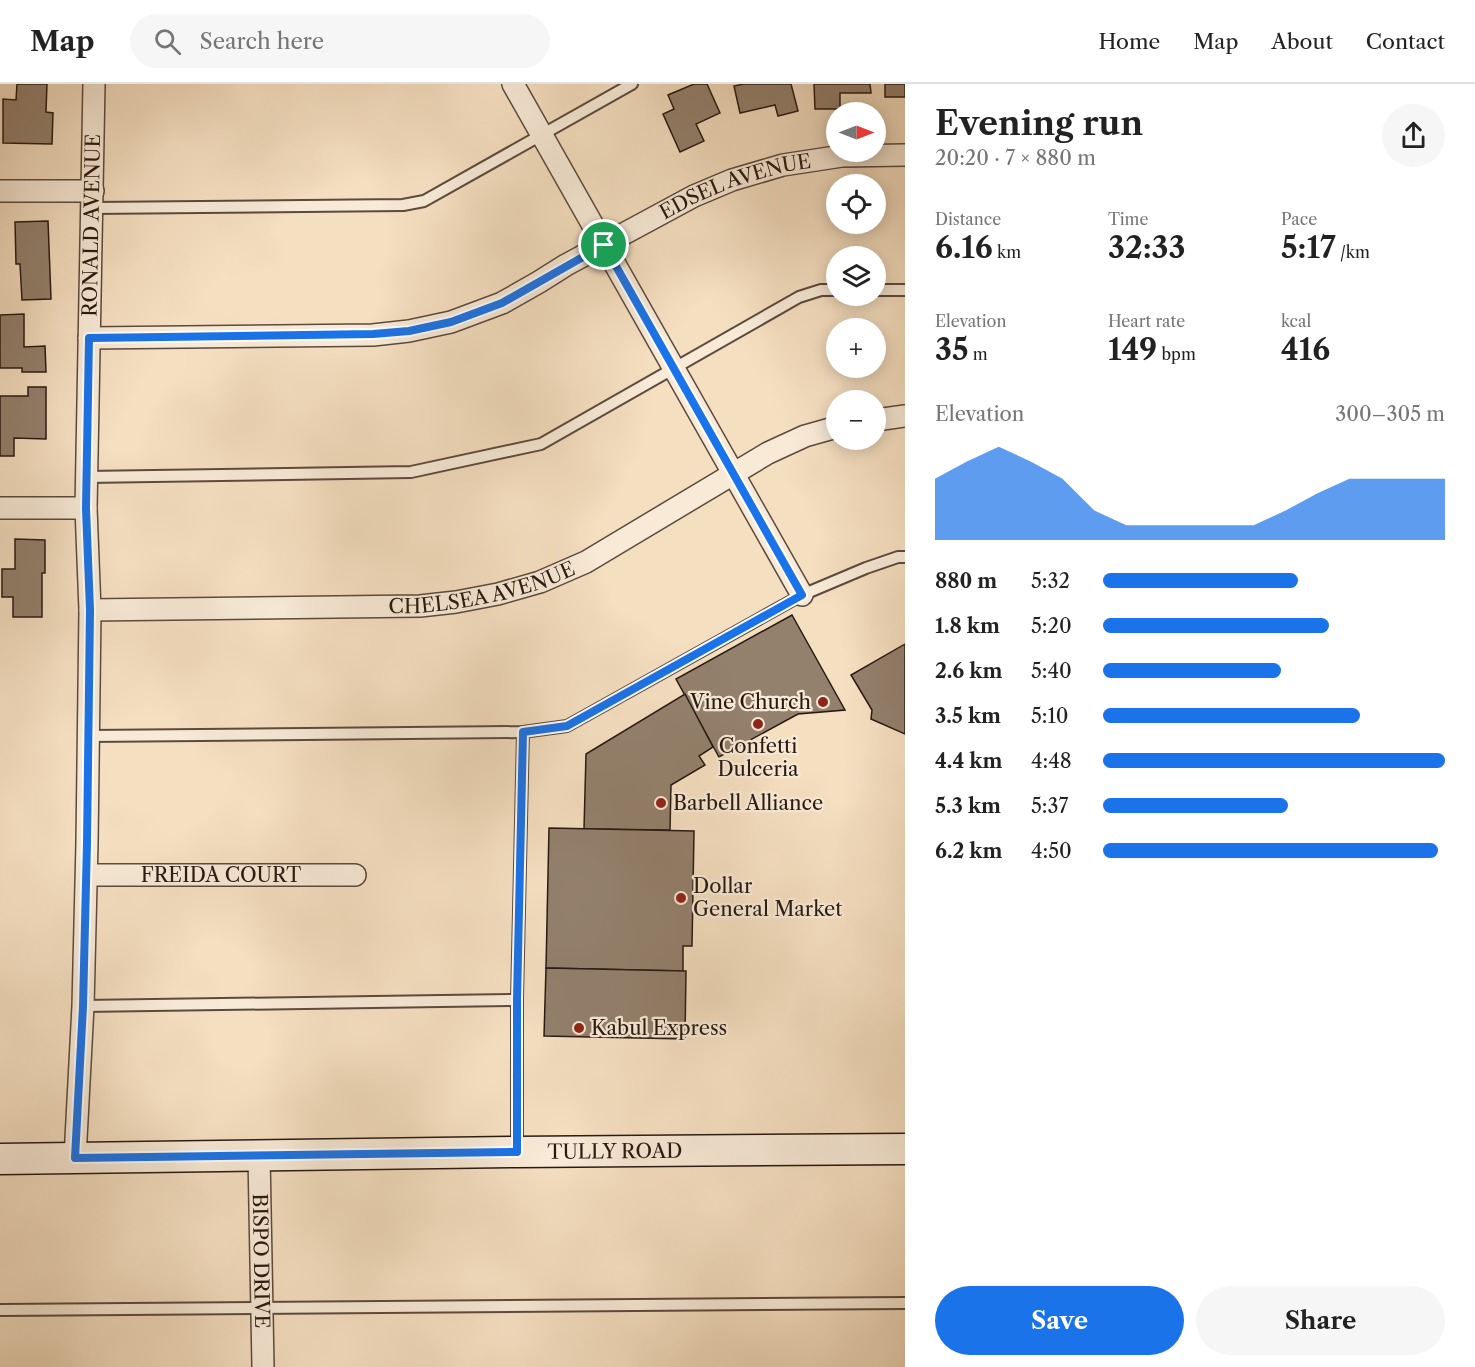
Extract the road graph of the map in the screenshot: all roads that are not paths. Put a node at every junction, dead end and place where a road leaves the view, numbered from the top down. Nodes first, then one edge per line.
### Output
1 (94, 84) edge
2 (513, 84) edge
3 (632, 84) edge
4 (542, 135) junction
5 (905, 155) edge
6 (0, 190) edge
7 (92, 200) junction
8 (604, 245) junction
9 (826, 290) edge
10 (886, 290) edge
11 (905, 290) edge
12 (89, 338) junction
13 (674, 367) junction
14 (905, 416) edge
15 (886, 419) edge
16 (826, 430) edge
17 (734, 473) junction
18 (86, 477) junction
19 (0, 508) edge
20 (86, 508) junction
21 (905, 557) edge
22 (802, 595) junction
23 (90, 610) junction
24 (523, 732) junction
25 (89, 736) junction
26 (87, 875) junction
27 (355, 875) dead end
28 (517, 1000) junction
29 (83, 1006) junction
30 (905, 1149) edge
31 (517, 1152) junction
32 (259, 1155) junction
33 (75, 1158) junction
34 (0, 1159) edge
35 (905, 1303) edge
36 (262, 1309) junction
37 (0, 1310) edge
38 (263, 1367) edge

1 - 7 street, RONALD AVENUE
2 - 4 street
3 - 4 lane
4 - 7 lane
4 - 8 street
5 - 8 street, EDSEL AVENUE
6 - 7 street
7 - 12 street, RONALD AVENUE
8 - 12 street, EDSEL AVENUE
8 - 13 street
9 - 13 lane
10 - 11 lane
12 - 18 street, RONALD AVENUE
13 - 17 street
13 - 18 lane
14 - 15 street
16 - 17 street, CHELSEA AVENUE
17 - 22 street
17 - 23 street, CHELSEA AVENUE
18 - 20 street, RONALD AVENUE
19 - 20 street
20 - 23 street, RONALD AVENUE
21 - 22 lane
22 - 24 lane
23 - 25 street, RONALD AVENUE
24 - 25 lane
24 - 28 lane
25 - 26 street, RONALD AVENUE
26 - 27 street, FREIDA COURT
26 - 29 street, RONALD AVENUE
28 - 29 lane
28 - 31 lane
29 - 33 street, RONALD AVENUE
30 - 31 main road, TULLY ROAD
31 - 32 main road, TULLY ROAD
32 - 33 main road, TULLY ROAD
32 - 36 street, BISPO DRIVE
33 - 34 main road, TULLY ROAD
35 - 36 lane
36 - 37 lane
36 - 38 street, BISPO DRIVE

